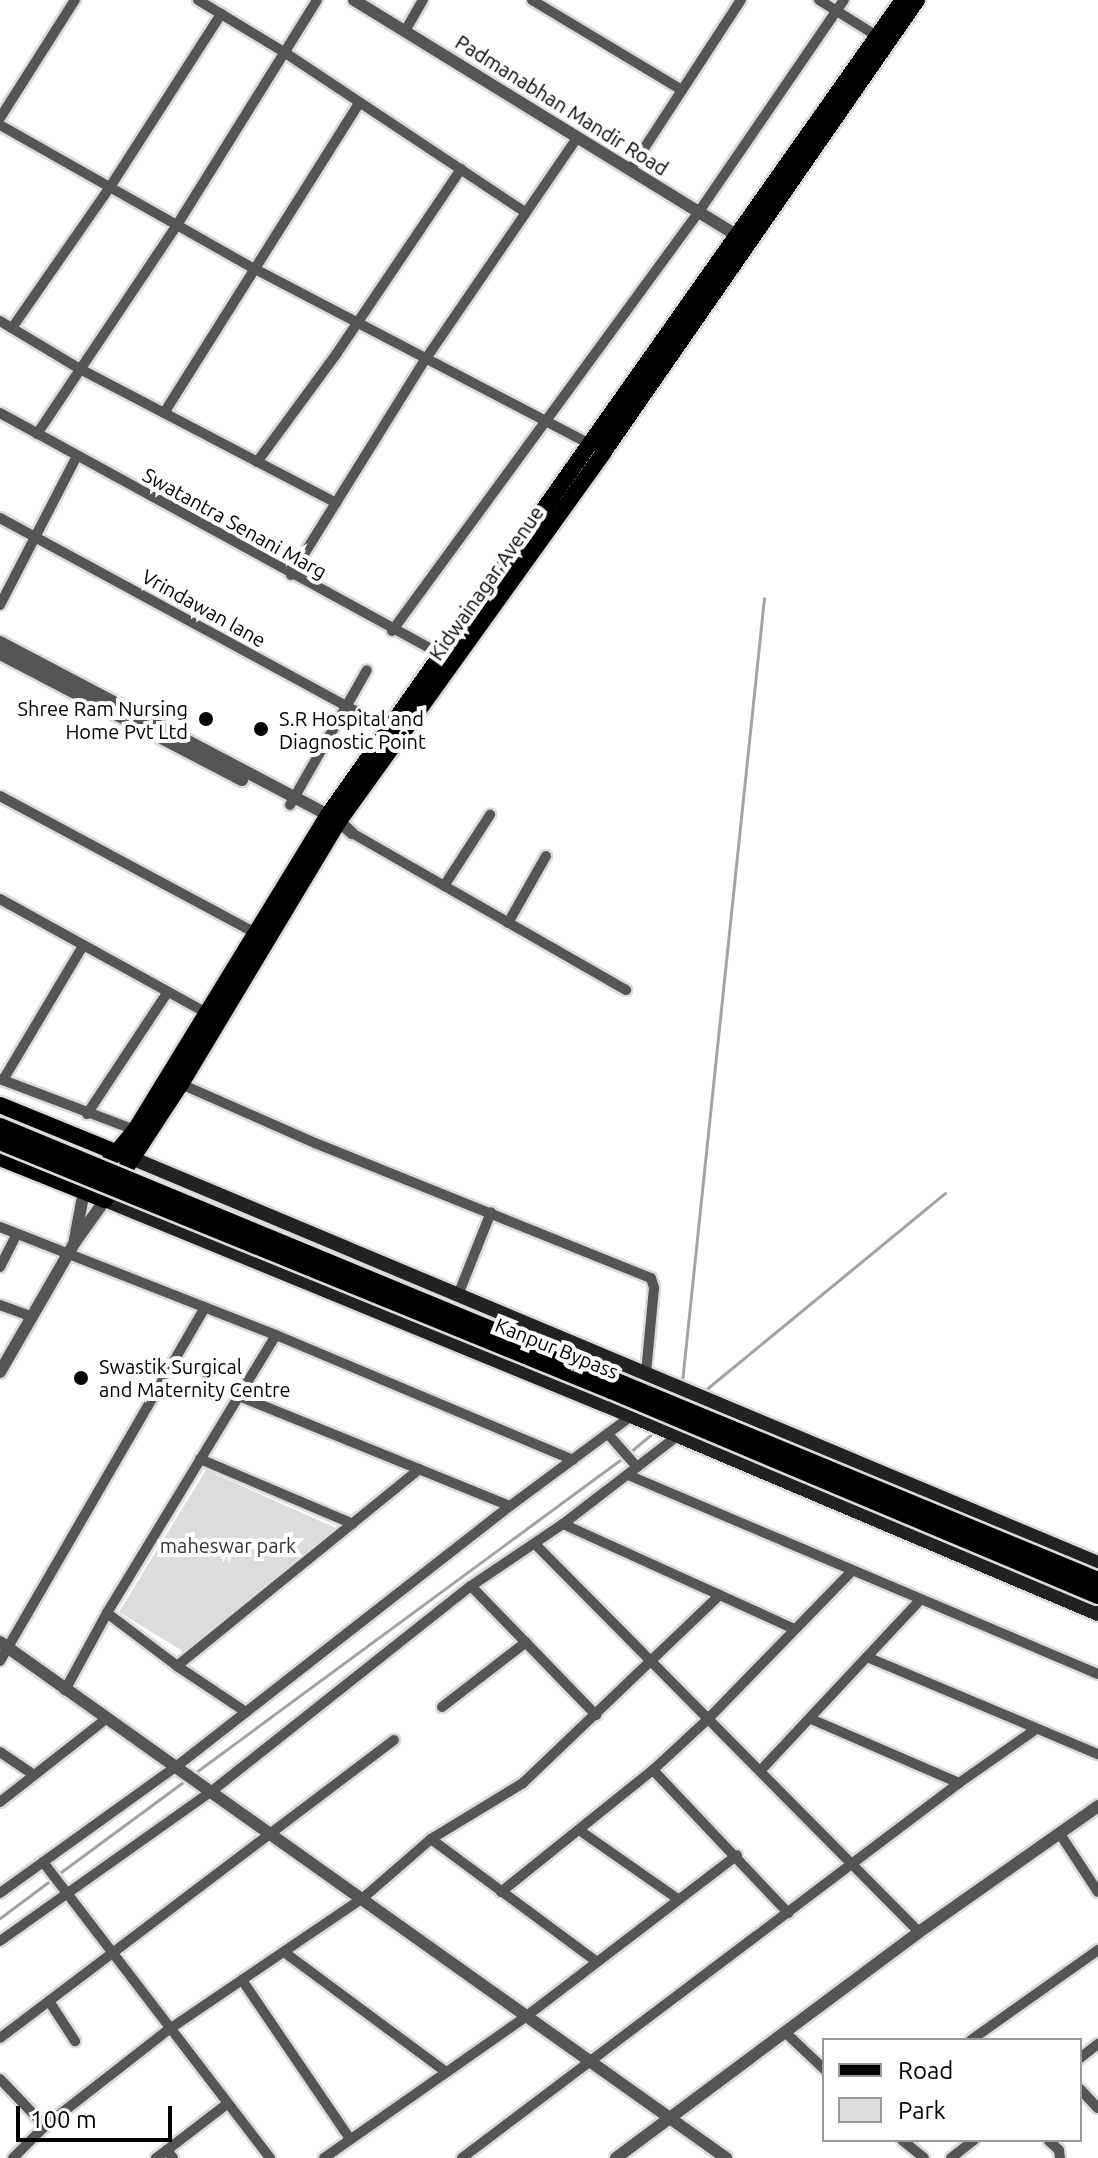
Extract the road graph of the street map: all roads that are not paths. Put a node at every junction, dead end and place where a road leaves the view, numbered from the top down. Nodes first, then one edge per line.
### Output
1 (75, 0) edge
2 (198, 0) edge
3 (317, 0) edge
4 (354, 0) edge
5 (423, 0) edge
6 (532, 0) edge
7 (741, 0) edge
8 (819, 0) edge
9 (844, 0) edge
10 (903, 0) edge
11 (917, 0) edge
12 (836, 11) junction
13 (221, 14) junction
14 (405, 31) junction
15 (882, 40) junction
16 (284, 52) junction
17 (682, 90) junction
18 (358, 105) junction
19 (0, 118) edge
20 (0, 125) edge
21 (577, 138) junction
22 (461, 169) junction
23 (630, 170) junction
24 (110, 187) junction
25 (525, 212) junction
26 (698, 213) junction
27 (177, 225) junction
28 (743, 238) junction
29 (253, 268) junction
30 (356, 320) junction
31 (0, 321) edge
32 (12, 328) junction
33 (425, 360) junction
34 (80, 369) junction
35 (0, 413) edge
36 (164, 413) junction
37 (546, 421) junction
38 (37, 434) junction
39 (597, 449) junction
40 (77, 456) junction
41 (257, 462) junction
42 (336, 503) junction
43 (0, 518) edge
44 (36, 538) junction
45 (291, 575) junction
46 (0, 605) edge
47 (392, 631) junction
48 (0, 642) edge
49 (0, 654) edge
50 (449, 659) junction
51 (367, 670) dead end
52 (344, 705) junction
53 (391, 730) junction
54 (0, 796) edge
55 (292, 801) junction
56 (490, 815) dead end
57 (331, 822) junction
58 (352, 833) joint
59 (546, 856) dead end
60 (444, 886) junction
61 (0, 899) edge
62 (508, 923) junction
63 (257, 934) junction
64 (83, 946) junction
65 (626, 990) dead end
66 (167, 993) junction
67 (214, 1018) junction
68 (2, 1079) edge
69 (181, 1084) junction
70 (0, 1105) edge
71 (87, 1114) junction
72 (0, 1126) edge
73 (135, 1130) junction
74 (0, 1142) edge
75 (118, 1153) junction
76 (0, 1158) edge
77 (134, 1159) junction
78 (84, 1191) junction
79 (105, 1200) junction
80 (491, 1212) junction
81 (0, 1227) edge
82 (17, 1234) junction
83 (72, 1247) junction
84 (0, 1267) edge
85 (458, 1295) junction
86 (0, 1305) edge
87 (205, 1308) junction
88 (33, 1317) junction
89 (276, 1335) junction
90 (0, 1372) edge
91 (646, 1373) junction
92 (239, 1396) junction
93 (636, 1418) junction
94 (671, 1434) junction
95 (612, 1438) junction
96 (200, 1459) junction
97 (573, 1460) junction
98 (419, 1469) junction
99 (633, 1471) junction
100 (510, 1506) junction
101 (353, 1524) junction
102 (563, 1524) junction
103 (535, 1544) junction
104 (1098, 1563) edge
105 (851, 1572) junction
106 (1098, 1580) edge
107 (471, 1586) junction
108 (720, 1595) junction
109 (1098, 1596) edge
110 (919, 1601) junction
111 (107, 1613) junction
112 (1098, 1614) edge
113 (794, 1629) junction
114 (526, 1642) junction
115 (4, 1644) edge
116 (867, 1657) junction
117 (0, 1661) edge
118 (654, 1661) junction
119 (177, 1666) junction
120 (1098, 1674) edge
121 (65, 1690) junction
122 (442, 1707) dead end
123 (246, 1712) junction
124 (596, 1715) junction
125 (107, 1718) junction
126 (708, 1719) junction
127 (811, 1719) junction
128 (1036, 1729) junction
129 (394, 1740) dead end
130 (0, 1752) edge
131 (1098, 1754) edge
132 (181, 1769) junction
133 (653, 1770) junction
134 (761, 1770) junction
135 (34, 1775) junction
136 (959, 1783) junction
137 (208, 1788) junction
138 (0, 1802) edge
139 (1098, 1806) edge
140 (579, 1830) junction
141 (272, 1834) junction
142 (1060, 1834) junction
143 (431, 1839) junction
144 (737, 1855) junction
145 (45, 1865) junction
146 (855, 1865) junction
147 (61, 1890) junction
148 (501, 1892) junction
149 (1098, 1892) edge
150 (0, 1893) edge
151 (363, 1898) junction
152 (678, 1899) junction
153 (788, 1913) junction
154 (919, 1932) junction
155 (0, 1941) edge
156 (1098, 1950) edge
157 (284, 1952) junction
158 (110, 1954) junction
159 (596, 1961) junction
160 (242, 1980) junction
161 (49, 2001) junction
162 (528, 2015) junction
163 (168, 2030) junction
164 (785, 2032) junction
165 (0, 2038) edge
166 (974, 2038) edge
167 (75, 2041) dead end
168 (1098, 2044) edge
169 (1082, 2056) edge
170 (592, 2062) junction
171 (822, 2067) edge
172 (446, 2072) junction
173 (0, 2079) edge
174 (1082, 2091) edge
175 (227, 2104) junction
176 (1098, 2108) edge
177 (671, 2116) junction
178 (45, 2126) junction
179 (350, 2139) junction
180 (904, 2142) edge
181 (971, 2142) edge
182 (1050, 2142) edge
183 (170, 2154) edge
184 (13, 2158) edge
185 (156, 2158) edge
186 (270, 2158) edge
187 (324, 2158) edge
188 (462, 2158) edge
189 (616, 2158) edge
190 (726, 2158) edge
191 (924, 2158) edge
192 (951, 2158) edge
193 (1060, 2158) edge

1 - 19 street
2 - 13 street
3 - 16 street
4 - 14 street, Padmanabhan Mandir Road
5 - 14 street
6 - 17 street
7 - 17 street
8 - 12 street
9 - 12 street
10 - 15 main road, Kidwainagar Avenue
11 - 15 main road, Kidwainagar Avenue
12 - 15 street
12 - 26 street
13 - 16 street
13 - 24 street
14 - 21 street, Padmanabhan Mandir Road
15 - 28 main road, Kidwainagar Avenue
16 - 18 street
16 - 27 street
17 - 23 street
18 - 22 street
18 - 29 street
20 - 24 street
21 - 23 street, Padmanabhan Mandir Road
21 - 25 street
22 - 25 street
22 - 30 street
23 - 26 street, Padmanabhan Mandir Road
24 - 27 street
24 - 32 street
25 - 33 street
26 - 28 street, Padmanabhan Mandir Road
26 - 37 street
27 - 29 street
27 - 34 street
28 - 39 main road, Kidwainagar Avenue
29 - 30 street
29 - 36 street
30 - 33 street
30 - 41 street
31 - 32 street
32 - 34 street
33 - 37 street
33 - 42 street
34 - 36 street
34 - 38 street
35 - 38 street, Swatantra Senani Marg
36 - 41 street
37 - 39 street
37 - 47 street
38 - 40 street, Swatantra Senani Marg
39 - 50 main road, Kidwainagar Avenue
40 - 44 street
40 - 45 street, Swatantra Senani Marg
41 - 42 street
42 - 45 street
43 - 44 street, Vrindawan lane
44 - 46 street
44 - 52 street, Vrindawan lane
45 - 47 street, Swatantra Senani Marg
47 - 50 street, Swatantra Senani Marg
48 - 55 street
49 - 55 street
50 - 53 main road, Kidwainagar Avenue
50 - 57 main road, Kidwainagar Avenue
51 - 52 street
52 - 53 street, Vrindawan lane
52 - 55 street
53 - 57 main road, Kidwainagar Avenue
54 - 63 street
55 - 57 street
56 - 60 street
57 - 58 street
57 - 63 main road, Kidwainagar Avenue
57 - 67 main road, Kidwainagar Avenue
58 - 60 street
59 - 62 street
60 - 62 street
61 - 64 street
62 - 65 street
63 - 67 main road, Kidwainagar Avenue
64 - 66 street
64 - 68 street
66 - 67 street
66 - 71 street
67 - 69 main road, Kidwainagar Avenue
67 - 73 main road, Kidwainagar Avenue
68 - 71 street
69 - 77 main road, Kidwainagar Avenue
69 - 80 street
70 - 75 main road
71 - 73 street
72 - 106 main road, Kanpur Bypass, bridge
73 - 75 main road, Kidwainagar Avenue
74 - 109 main road, Kanpur Bypass, bridge
75 - 77 main road
75 - 78 main road, Kidwainagar Avenue
76 - 78 main road
77 - 79 main road, Kidwainagar Avenue
77 - 85 main road
78 - 79 main road
78 - 83 street
79 - 83 street
79 - 93 main road
80 - 85 street
80 - 91 street
81 - 82 street
82 - 83 street
82 - 84 street
83 - 87 street
83 - 88 street
85 - 91 main road
86 - 88 street
87 - 89 street
87 - 115 street
88 - 90 street
89 - 92 street
89 - 97 street
91 - 104 main road
92 - 96 street
92 - 98 street
93 - 94 main road
93 - 95 street
94 - 99 street
94 - 112 main road
95 - 97 street
95 - 99 street
96 - 101 street
96 - 111 street
97 - 100 street
98 - 100 street
98 - 101 street
99 - 102 street
99 - 105 street
100 - 123 street
101 - 119 street
102 - 103 street
102 - 108 street
103 - 107 street
103 - 118 street
105 - 110 street
105 - 113 street
107 - 114 street
107 - 137 street
108 - 113 street
108 - 118 street
110 - 116 street
110 - 120 street
111 - 119 street
111 - 121 street
113 - 126 street
114 - 122 street
114 - 124 street
115 - 117 street
115 - 121 street
116 - 127 street
116 - 128 street
118 - 124 street
118 - 126 street
119 - 123 street
121 - 125 street
123 - 132 street
124 - 143 street
125 - 132 street
125 - 135 street
126 - 133 street
126 - 134 street
127 - 134 street
127 - 136 street
128 - 131 street
128 - 136 street
129 - 141 street
130 - 135 street
132 - 137 street
132 - 145 street
133 - 140 street
133 - 144 street
134 - 146 street
135 - 138 street
136 - 146 street
137 - 141 street
137 - 147 street
139 - 142 street
140 - 148 street
140 - 152 street
141 - 151 street
141 - 158 street
142 - 149 street
142 - 154 street
143 - 148 street
143 - 151 street
144 - 152 street
144 - 153 street
145 - 147 street
145 - 150 street
146 - 153 street
146 - 154 street
147 - 155 street
147 - 158 street
148 - 159 street
151 - 157 street
151 - 162 street
152 - 159 street
153 - 170 street
154 - 164 street
156 - 166 street
157 - 160 street
157 - 172 street
158 - 161 street
158 - 163 street
159 - 162 street
160 - 163 street
160 - 179 street
161 - 165 street
161 - 167 street
162 - 170 street
162 - 172 street
163 - 175 street
163 - 178 street
164 - 171 street
164 - 177 street
168 - 169 street
170 - 177 street
170 - 188 street
172 - 179 street
173 - 178 street
174 - 176 street
175 - 183 street
175 - 186 street
177 - 189 street
177 - 190 street
178 - 184 street
179 - 187 street
180 - 191 street
181 - 192 street
182 - 193 street
183 - 185 street

